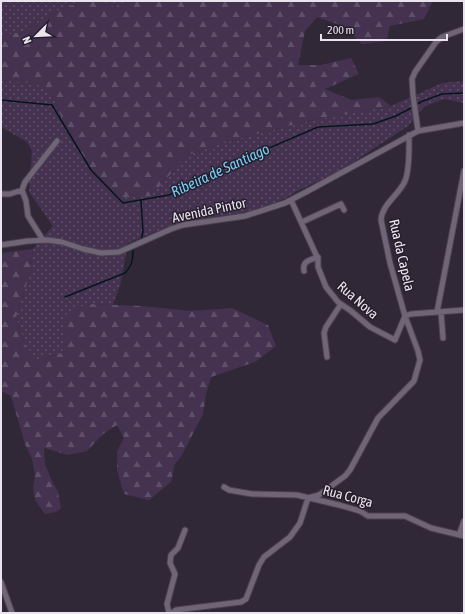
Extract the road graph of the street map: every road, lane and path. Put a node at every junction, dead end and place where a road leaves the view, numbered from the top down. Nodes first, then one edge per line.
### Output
1 (464, 29) edge
2 (464, 123) edge
3 (418, 130) junction
4 (409, 134) junction
5 (57, 141) dead end
6 (464, 171) edge
7 (22, 190) junction
8 (1, 194) edge
9 (291, 200) junction
10 (344, 210) dead end
11 (302, 222) junction
12 (43, 240) junction
13 (1, 245) edge
14 (318, 257) junction
15 (304, 271) dead end
16 (341, 304) junction
17 (464, 310) edge
18 (439, 312) junction
19 (405, 316) junction
20 (443, 338) dead end
21 (327, 357) dead end
22 (224, 488) dead end
23 (308, 498) junction
24 (464, 521) edge
25 (185, 530) dead end
26 (461, 535) edge
27 (1, 582) edge
28 (12, 613) edge
29 (170, 613) edge

1 - 3 street
2 - 3 street, Avenida Pintor
3 - 4 street, Avenida Pintor
4 - 9 street, Avenida Pintor
4 - 19 street, Rua da Capela
5 - 7 street
6 - 18 street
7 - 8 street
7 - 12 street
9 - 11 street, Rua Nova
9 - 12 street, Avenida Pintor
10 - 11 street
11 - 14 street, Rua Nova
12 - 13 street, Avenida Pintor
14 - 15 street
14 - 16 street, Rua Nova
16 - 19 street, Rua Nova
16 - 21 street
17 - 18 street
18 - 19 street
18 - 20 street
19 - 23 street, Rua da Capela
22 - 23 street, Rua Corga
23 - 26 street, Rua Corga
23 - 29 street
24 - 26 street
25 - 29 street
27 - 28 street

